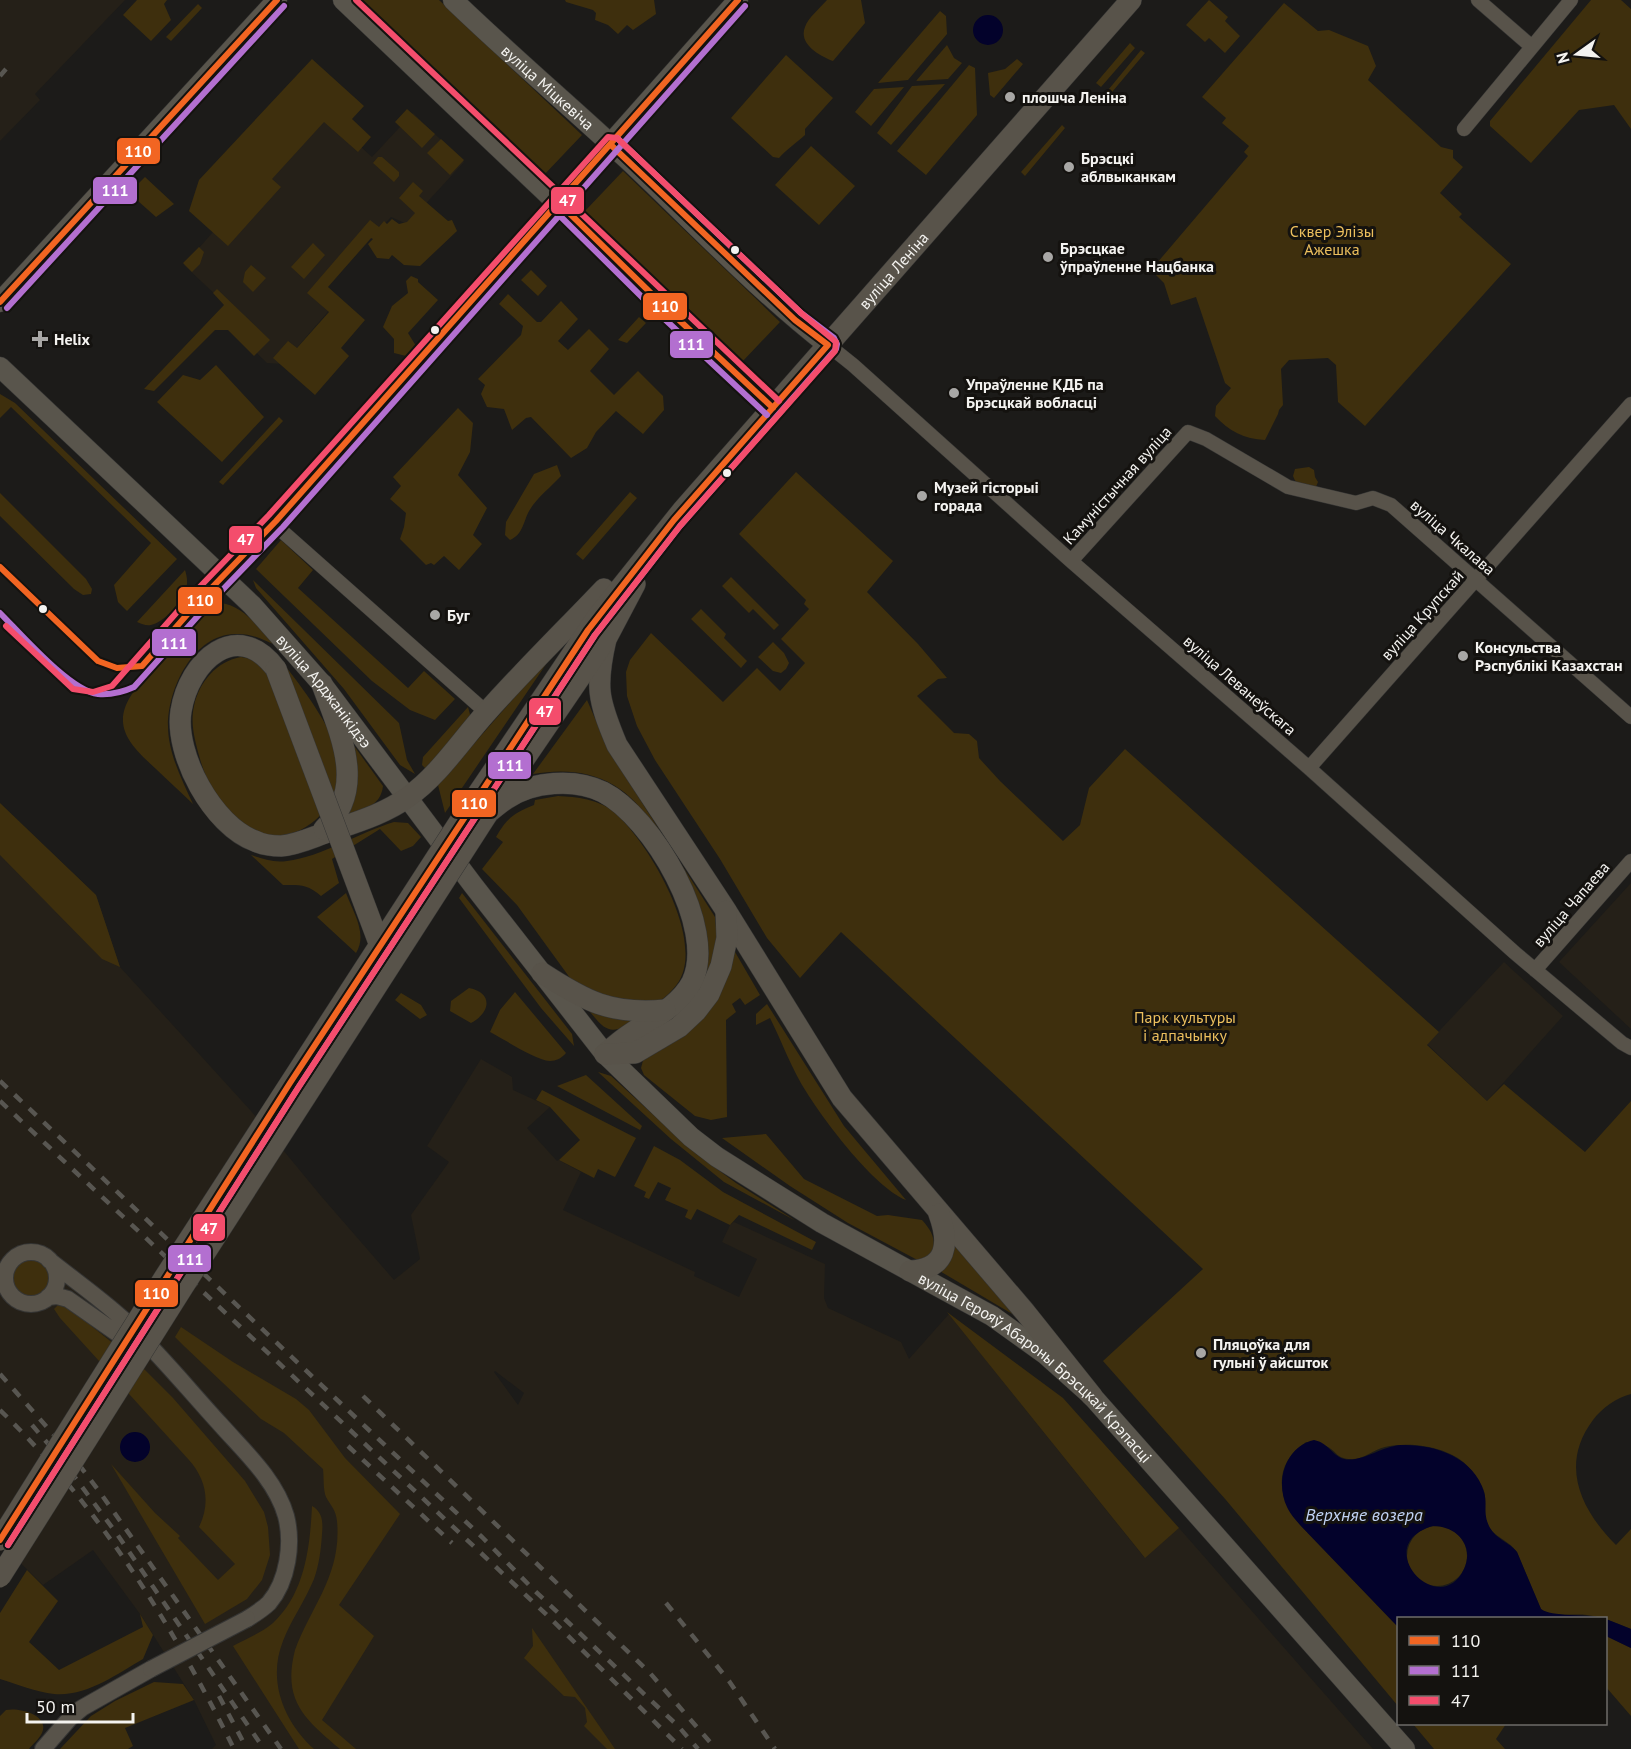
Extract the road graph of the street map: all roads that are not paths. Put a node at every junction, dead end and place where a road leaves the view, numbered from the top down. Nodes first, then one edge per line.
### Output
1 (277, 0) edge
2 (343, 0) edge
3 (453, 0) edge
4 (738, 0) edge
5 (1131, 0) edge
6 (1478, 0) edge
7 (1571, 0) edge
8 (1532, 47) junction
9 (1464, 129) dead end
10 (610, 145) junction
11 (559, 203) junction
12 (0, 302) edge
13 (828, 345) junction
14 (0, 367) edge
15 (773, 408) junction
16 (1628, 412) edge
17 (1188, 432) joint
18 (276, 521) junction
19 (656, 543) junction
20 (1071, 561) junction
21 (223, 578) junction
22 (1476, 580) junction
23 (606, 639) junction
24 (322, 684) junction
25 (486, 712) junction
26 (1631, 717) edge
27 (1309, 768) junction
28 (408, 797) junction
29 (481, 807) junction
30 (316, 836) junction
31 (1631, 861) edge
32 (725, 909) junction
33 (380, 943) junction
34 (1535, 970) junction
35 (542, 972) junction
36 (665, 1010) junction
37 (1631, 1048) edge
38 (605, 1054) junction
39 (937, 1211) junction
40 (49, 1260) junction
41 (910, 1271) junction
42 (48, 1297) junction
43 (168, 1367) junction
44 (1092, 1396) junction
45 (0, 1540) edge
46 (0, 1577) edge
47 (43, 1749) edge
48 (1405, 1749) edge

1 - 12 main road
2 - 11 main road
3 - 10 main road, вуліца Міцкевіча
4 - 10 main road
5 - 13 main road, вуліца Леніна
6 - 8 street
7 - 8 street
8 - 9 street
10 - 11 main road
10 - 13 main road, вуліца Міцкевіча
11 - 15 main road
11 - 18 main road
13 - 15 main road, вуліца Леніна
13 - 20 street, вуліца Леванеўскага
14 - 21 main road, вуліца Арджанікідзэ
15 - 19 main road, вуліца Леніна
16 - 22 street, вуліца Крупскай
17 - 20 street, Камуністычная вуліца
17 - 22 street, вуліца Чкалава
18 - 21 main road
18 - 25 street
19 - 23 main road, вуліца Леніна
19 - 25 main road
19 - 29 main road, вуліца Леніна
20 - 27 street, вуліца Леванеўскага
21 - 24 main road, вуліца Арджанікідзэ
22 - 26 street, вуліца Чкалава
22 - 27 street, вуліца Крупскай
23 - 29 main road, вуліца Леніна
23 - 32 main road
24 - 28 main road, вуліца Арджанікідзэ
24 - 30 main road
25 - 28 main road
27 - 34 street, вуліца Леванеўскага
28 - 30 main road
28 - 35 main road, вуліца Арджанікідзэ
29 - 33 main road, вуліца Леніна, bridge
29 - 36 main road
29 - 46 main road, вуліца Леніна, bridge
30 - 33 main road, bridge
31 - 34 street, вуліца Чапаева
32 - 38 main road
32 - 39 main road
33 - 45 main road, вуліца Леніна, bridge
34 - 37 street, вуліца Леванеўскага
35 - 36 main road
35 - 38 main road, вуліца Арджанікідзэ
36 - 38 main road
38 - 41 main road, вуліца Герояў Абароны Брэсцкай Крэпасці
39 - 41 main road
39 - 44 main road
40 - 42 street
40 - 42 street
40 - 43 street
41 - 44 main road, вуліца Герояў Абароны Брэсцкай Крэпасці
42 - 43 street
43 - 47 street, bridge
44 - 48 main road, вуліца Герояў Абароны Брэсцкай Крэпасці

